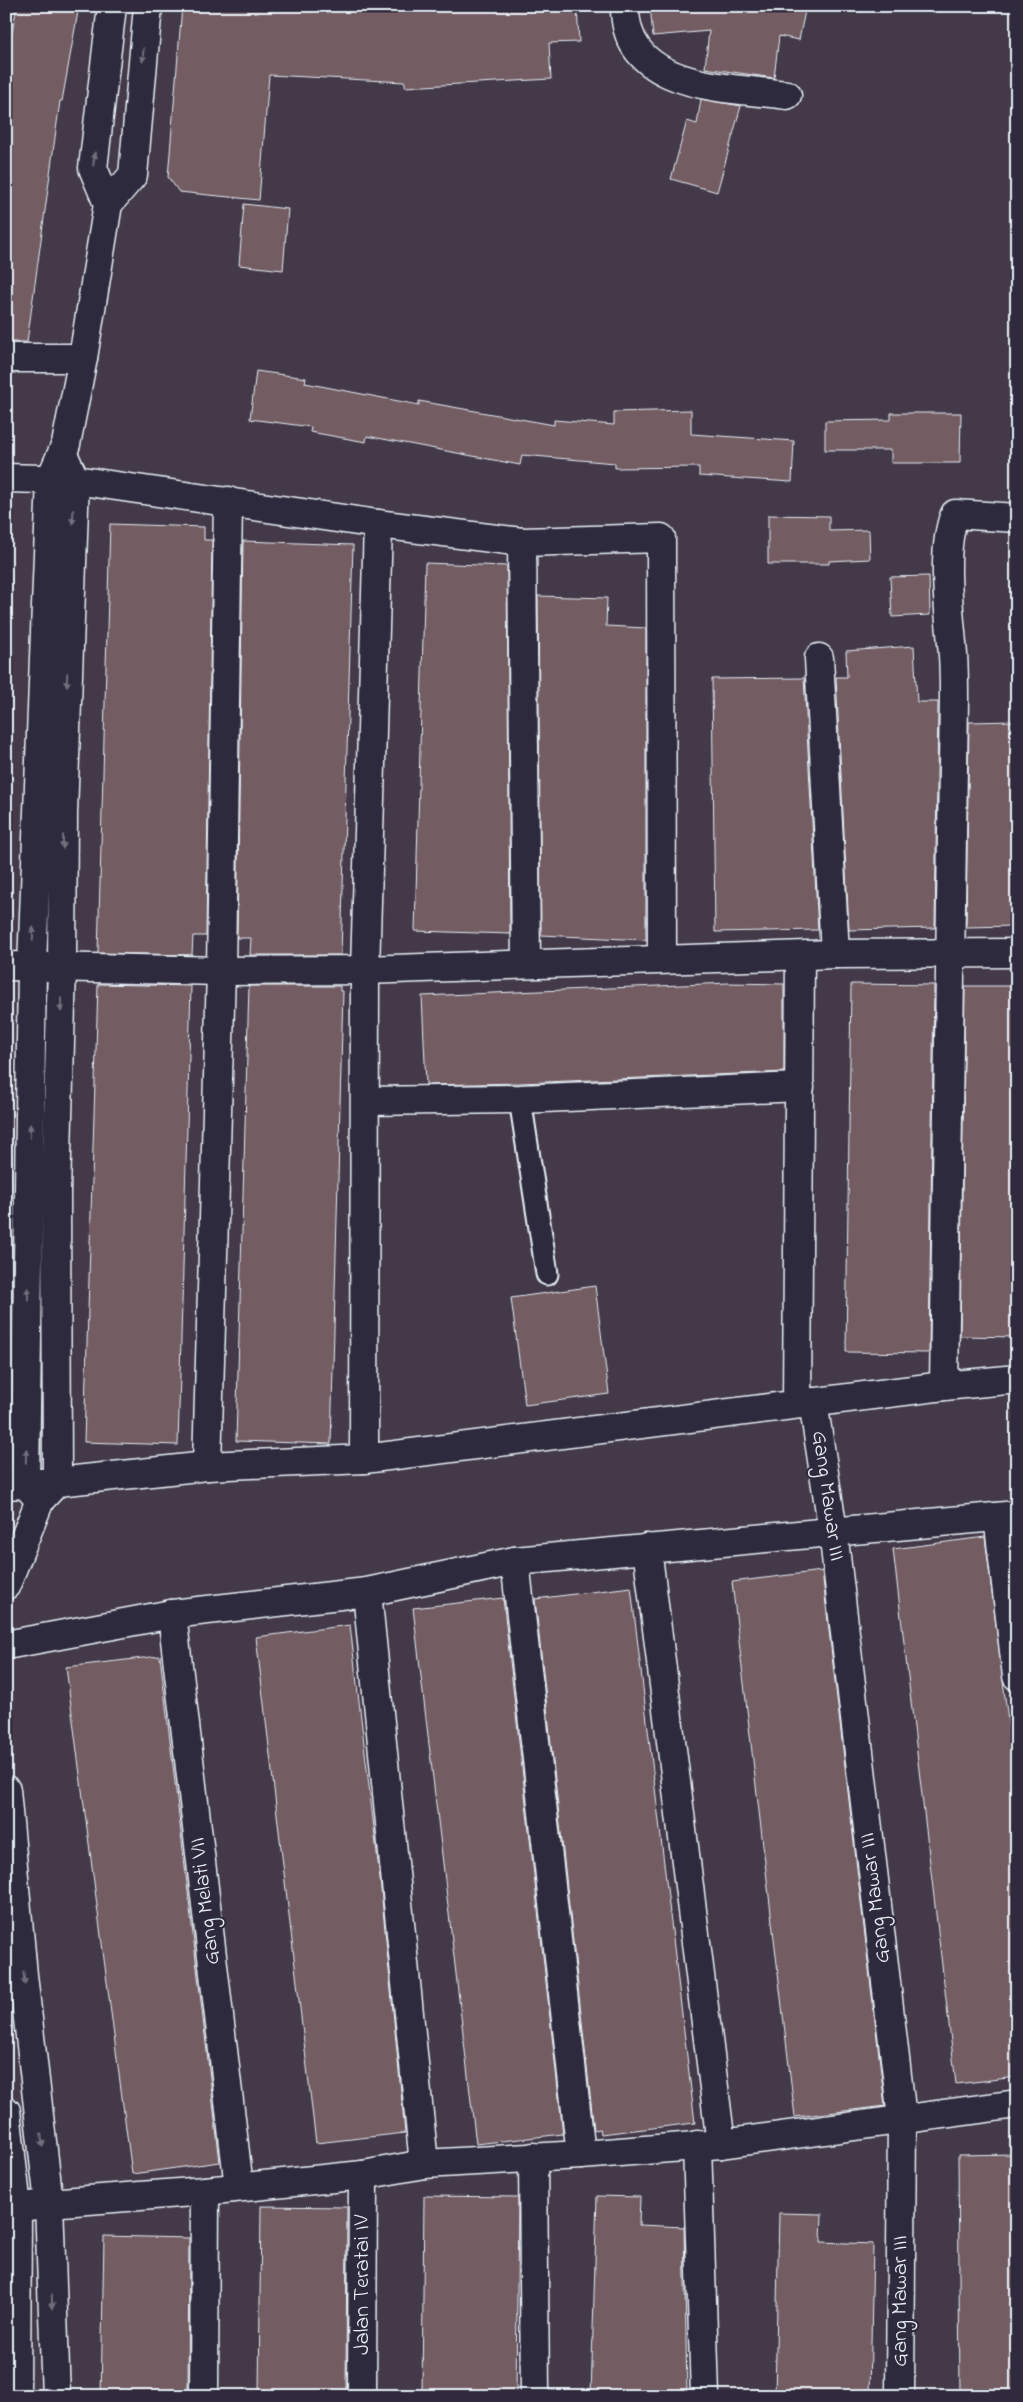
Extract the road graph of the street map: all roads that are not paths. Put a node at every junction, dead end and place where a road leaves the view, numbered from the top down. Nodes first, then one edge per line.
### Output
1 (112, 6) edge
2 (148, 6) edge
3 (625, 6) edge
4 (787, 95) dead end
5 (108, 204) junction
6 (6, 358) edge
7 (83, 358) junction
8 (6, 478) edge
9 (63, 479) junction
10 (228, 501) junction
11 (1017, 518) edge
12 (378, 524) junction
13 (522, 542) junction
14 (819, 658) dead end
15 (1017, 953) edge
16 (835, 954) junction
17 (949, 954) junction
18 (800, 956) junction
19 (662, 959) junction
20 (526, 964) junction
21 (19, 966) edge
22 (62, 966) junction
23 (365, 970) junction
24 (221, 971) junction
25 (800, 1087) junction
26 (520, 1099) junction
27 (366, 1101) junction
28 (547, 1274) dead end
29 (1017, 1379) edge
30 (944, 1386) junction
31 (805, 1403) junction
32 (364, 1459) junction
33 (207, 1466) junction
34 (33, 1492) edge
35 (1007, 1516) edge
36 (833, 1531) junction
37 (647, 1548) junction
38 (515, 1561) junction
39 (6, 1585) edge
40 (367, 1592) junction
41 (172, 1614) junction
42 (6, 1645) edge
43 (1017, 1676) edge
44 (6, 1790) edge
45 (1017, 2104) edge
46 (6, 2111) edge
47 (902, 2118) junction
48 (8, 2144) edge
49 (709, 2145) junction
50 (581, 2155) junction
51 (533, 2157) junction
52 (424, 2164) junction
53 (363, 2175) junction
54 (239, 2187) junction
55 (205, 2191) junction
56 (49, 2203) junction
57 (17, 2208) junction
58 (16, 2396) edge
59 (56, 2396) edge
60 (204, 2396) edge
61 (362, 2396) edge
62 (535, 2396) edge
63 (705, 2396) edge
64 (900, 2396) edge

5 -> 1 street
2 -> 5 street
3 - 4 street
5 - 7 street
6 - 7 street
7 - 9 street
8 - 9 street
9 - 10 street
21 -> 9 street
9 -> 22 street
10 - 12 street
10 - 24 street
11 - 17 street
12 - 13 street
12 - 23 street
13 - 19 street
13 - 20 street
14 - 16 street
15 - 17 street
16 - 17 street
16 - 18 street
17 - 30 street
18 - 19 street
18 - 25 street, Gang Mawar III
19 - 20 street
20 - 23 street
21 - 22 street
34 -> 21 street
22 - 24 street
22 -> 34 street
23 - 24 street
23 - 27 street
24 - 33 street
25 - 26 street
25 - 31 street, Gang Mawar III
26 - 27 street
26 - 28 lane
27 - 32 street
29 - 30 street
30 - 31 street
31 - 32 street
31 - 36 street, Gang Mawar III
32 - 33 street
33 - 34 street
34 - 39 street
35 - 36 street
35 - 43 street
36 - 37 street
36 - 47 street, Gang Mawar III
37 - 38 street
37 - 49 street
38 - 40 street
38 - 50 street
40 - 41 street
40 - 52 street
41 - 42 street
41 - 54 street, Gang Melati VII
44 -> 56 street
45 - 47 street
46 - 48 street
47 - 49 street
47 - 64 street, Gang Mawar III
48 - 57 street
49 - 50 street
49 - 63 street
50 - 51 street
51 - 52 street
51 - 62 street
52 - 53 street
53 - 54 street
53 - 61 street, Jalan Teratai IV
54 - 55 street
55 - 56 street
55 - 60 street
56 - 57 street
56 -> 59 street
57 - 58 street

